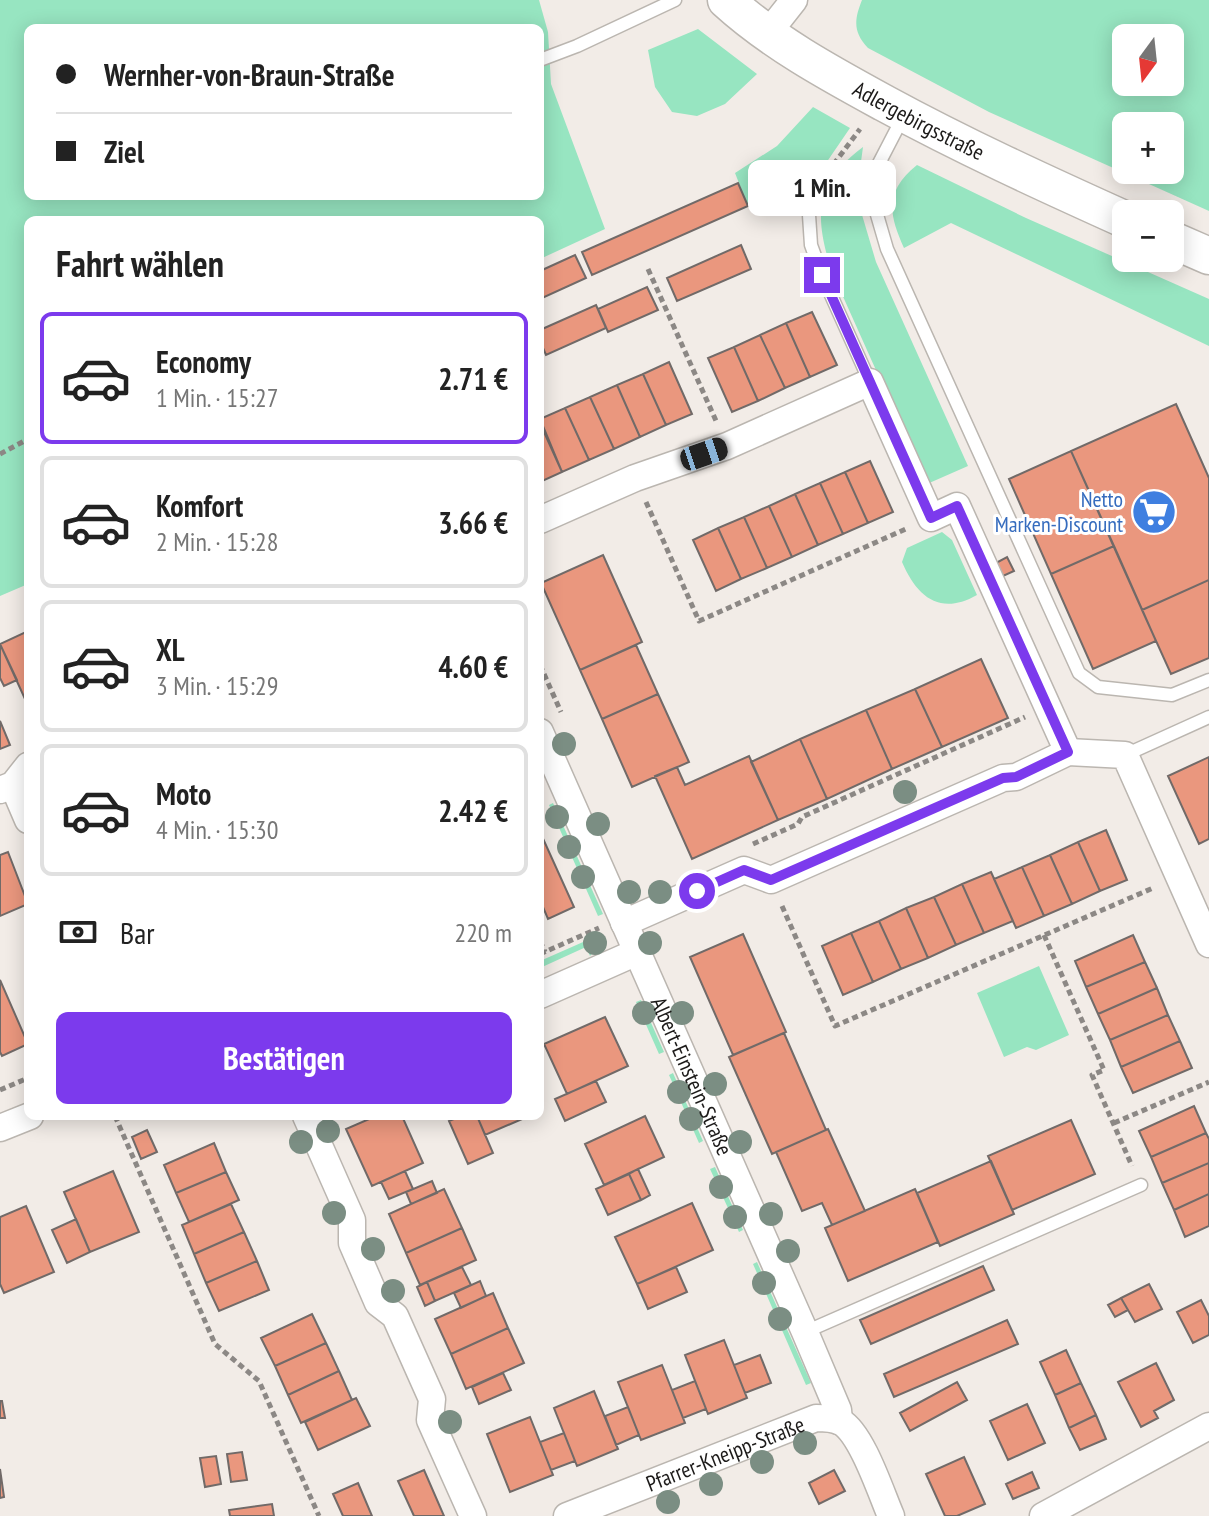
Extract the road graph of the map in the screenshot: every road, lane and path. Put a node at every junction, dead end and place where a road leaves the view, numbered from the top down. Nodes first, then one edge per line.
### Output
1 (675, 0) edge
2 (726, 0) edge
3 (794, 0) edge
4 (768, 33) junction
5 (544, 58) edge
6 (905, 114) junction
7 (860, 129) dead end
8 (1112, 214) edge
9 (809, 215) joint
10 (1184, 245) edge
11 (1209, 256) edge
12 (648, 269) dead end
13 (870, 382) junction
14 (24, 441) edge
15 (727, 446) junction
16 (0, 454) edge
17 (635, 478) junction
18 (544, 518) edge
19 (931, 518) junction
20 (1209, 680) edge
21 (1048, 707) junction
22 (1209, 717) edge
23 (544, 741) edge
24 (1068, 752) junction
25 (1125, 755) junction
26 (14, 780) edge
27 (24, 809) edge
28 (741, 849) dead end
29 (1179, 876) junction
30 (771, 880) junction
31 (623, 920) junction
32 (1044, 935) junction
33 (1209, 944) edge
34 (544, 952) edge
35 (637, 952) junction
36 (544, 993) edge
37 (24, 1080) edge
38 (1209, 1082) edge
39 (0, 1090) edge
40 (24, 1118) edge
41 (117, 1120) edge
42 (308, 1120) edge
43 (1114, 1123) junction
44 (0, 1128) edge
45 (1141, 1185) joint
46 (805, 1332) junction
47 (839, 1421) junction
48 (1209, 1426) edge
49 (319, 1516) edge
50 (473, 1516) edge
51 (567, 1516) edge
52 (891, 1516) edge
53 (1043, 1516) edge

1 - 5 lane
2 - 4 street, Adlergebirgsstraße
3 - 4 street
4 - 6 street, Adlergebirgsstraße
6 - 8 street, Adlergebirgsstraße
6 - 20 lane
7 - 9 path
9 - 13 lane
10 - 11 street
12 - 15 path
13 - 15 street
13 - 19 street
14 - 16 path
15 - 17 street
17 - 18 street
17 - 19 path
19 - 21 street
21 - 24 street
21 - 28 path
22 - 25 lane
23 - 31 street, Albert-Einstein-Straße
24 - 25 street
24 - 30 street
25 - 29 street
26 - 27 street
29 - 32 path
29 - 33 street
30 - 31 street
30 - 32 path
31 - 34 path
31 - 35 street, Albert-Einstein-Straße
32 - 43 path
35 - 36 street
35 - 46 street, Albert-Einstein-Straße
37 - 39 path
38 - 43 path
40 - 44 street
41 - 49 path
42 - 50 street
43 - 45 path
45 - 46 lane
46 - 47 street, Albert-Einstein-Straße
47 - 51 street, Pfarrer-Kneipp-Straße
47 - 52 street, Albert-Einstein-Straße
48 - 53 street

